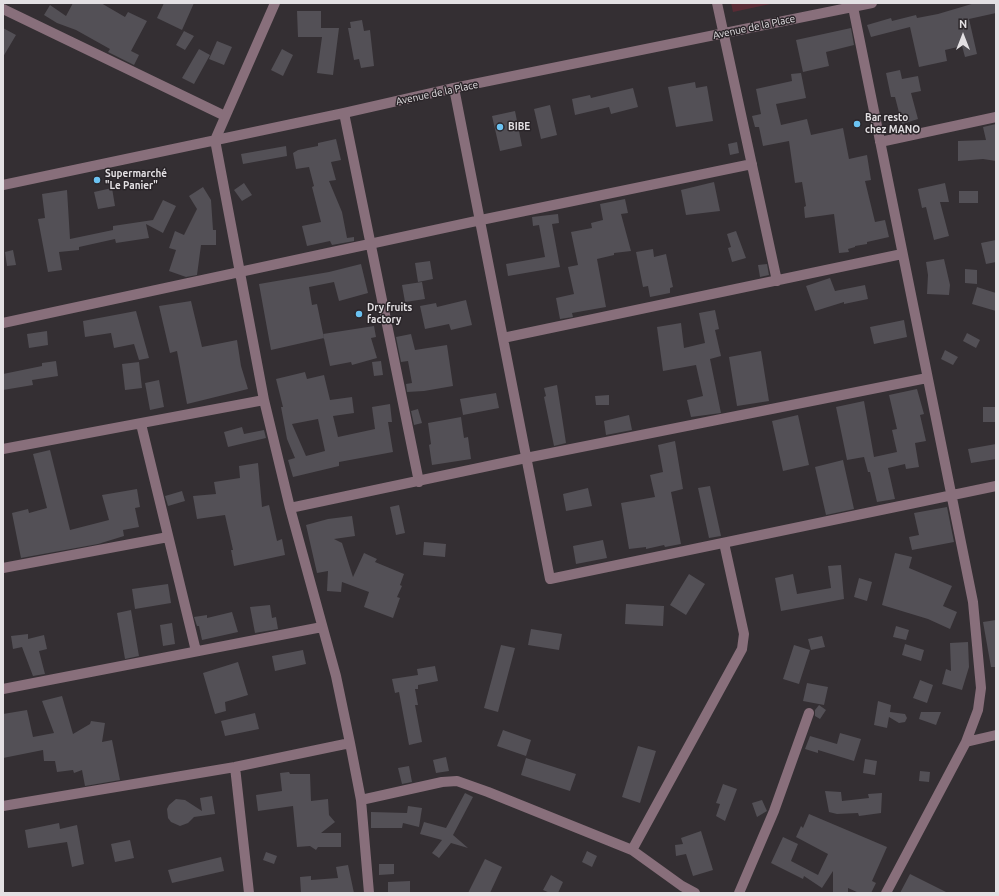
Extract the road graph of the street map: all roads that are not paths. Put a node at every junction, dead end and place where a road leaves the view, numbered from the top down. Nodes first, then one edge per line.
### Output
1 (275, 3) edge
2 (717, 3) edge
3 (872, 3) edge
4 (853, 7) junction
5 (3, 9) edge
6 (724, 34) junction
7 (454, 88) junction
8 (344, 114) junction
9 (225, 116) junction
10 (996, 117) edge
11 (215, 140) junction
12 (880, 142) junction
13 (752, 164) junction
14 (3, 185) edge
15 (481, 220) junction
16 (372, 245) junction
17 (902, 254) junction
18 (240, 273) junction
19 (777, 281) junction
20 (3, 323) edge
21 (503, 338) junction
22 (927, 378) junction
23 (264, 400) junction
24 (141, 424) junction
25 (3, 449) edge
26 (526, 458) junction
27 (419, 482) junction
28 (996, 486) edge
29 (951, 495) junction
30 (290, 508) junction
31 (168, 537) junction
32 (724, 543) junction
33 (3, 568) edge
34 (322, 627) junction
35 (196, 651) junction
36 (3, 689) edge
37 (809, 713) dead end
38 (996, 735) edge
39 (966, 742) junction
40 (350, 743) junction
41 (234, 767) junction
42 (362, 800) junction
43 (3, 806) edge
44 (632, 850) junction
45 (248, 893) edge
46 (369, 893) edge
47 (695, 893) edge
48 (739, 893) edge
49 (886, 893) edge

1 - 9 street
2 - 6 street
3 - 4 street, Avenue de la Place
4 - 6 street, Avenue de la Place
4 - 12 street
5 - 9 street
6 - 7 street, Avenue de la Place
6 - 13 street
7 - 8 street, Avenue de la Place
7 - 15 street
8 - 11 street, Avenue de la Place
8 - 16 street
9 - 11 street
10 - 12 street
11 - 14 street, Avenue de la Place
11 - 18 street
12 - 17 street
13 - 15 street
13 - 19 street
15 - 16 street
15 - 21 street
16 - 18 street
16 - 27 street
17 - 19 street
17 - 22 street
18 - 20 street
18 - 23 street
19 - 21 street
21 - 26 street
22 - 26 street
22 - 29 street
23 - 24 street
23 - 30 street
24 - 25 street
24 - 31 street
26 - 27 street
26 - 32 street
27 - 30 street
28 - 29 street
29 - 32 street
29 - 39 street
30 - 34 street
31 - 33 street
31 - 35 street
32 - 44 street
34 - 35 street
34 - 40 street
35 - 36 street
37 - 48 street
38 - 39 street
39 - 49 street
40 - 41 street
40 - 42 street
41 - 43 street
41 - 45 street
42 - 44 street
42 - 46 street
44 - 47 street

